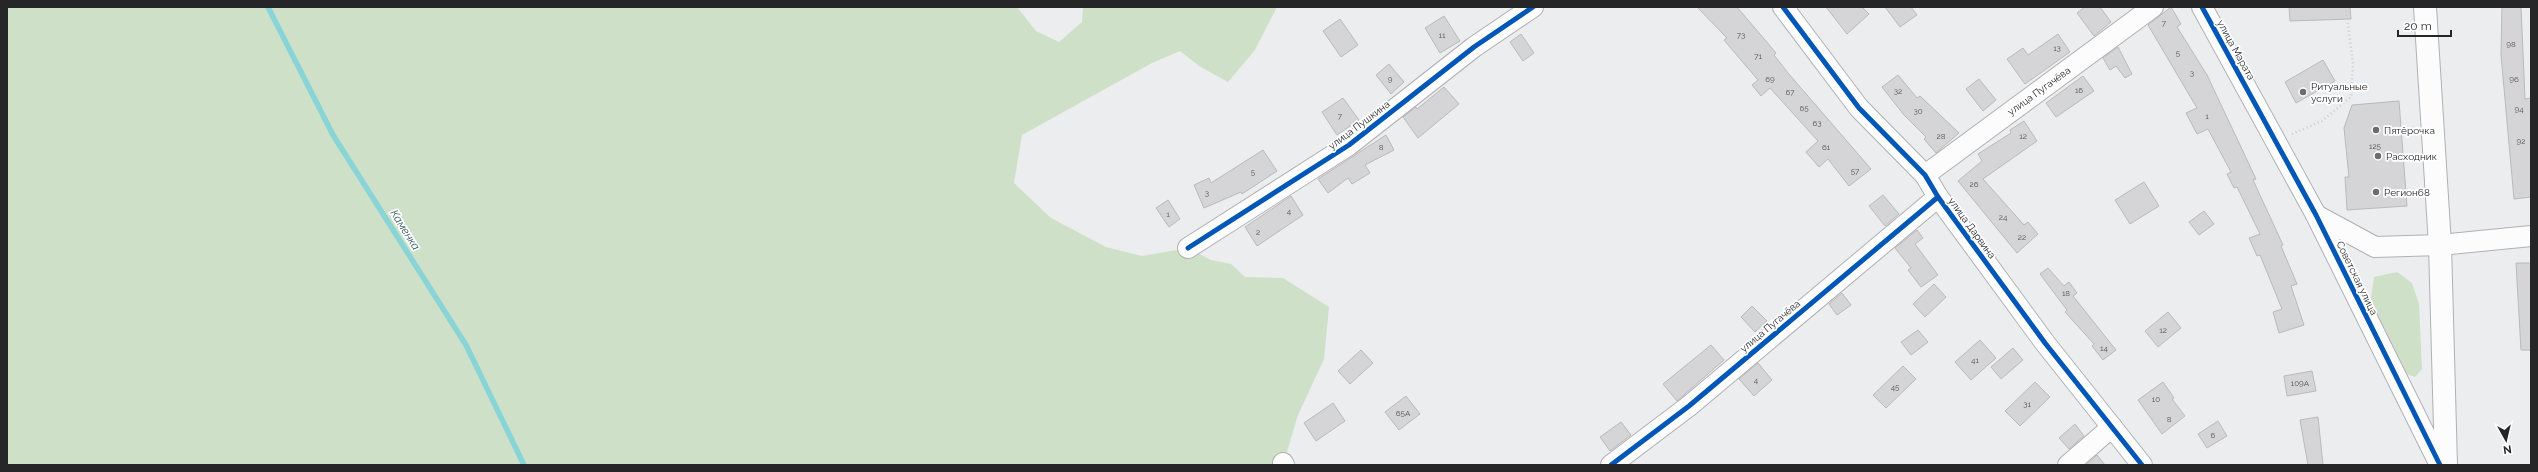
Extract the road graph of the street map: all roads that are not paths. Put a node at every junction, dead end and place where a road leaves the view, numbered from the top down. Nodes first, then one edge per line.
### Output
1 (1533, 7) edge
2 (1783, 7) edge
3 (2153, 7) edge
4 (2202, 7) edge
5 (2425, 7) edge
6 (2254, 102) joint
7 (1925, 175) junction
8 (1938, 197) junction
9 (2316, 215) junction
10 (2531, 236) edge
11 (2440, 245) junction
12 (1188, 248) dead end
13 (2112, 427) junction
14 (1611, 465) edge
15 (2068, 465) edge
16 (2142, 465) edge
17 (2440, 465) edge
18 (2446, 465) edge

1 - 12 street, улица Пушкина
2 - 7 street, улица Дарвина
3 - 7 street, улица Пугачёва
4 - 6 street, улица Марата
5 - 11 main road
6 - 9 street, Советская улица
7 - 8 street, улица Дарвина
8 - 13 street, улица Дарвина
8 - 14 street, улица Пугачёва
9 - 11 street
9 - 17 street, Советская улица
10 - 11 street
11 - 18 main road
13 - 15 street
13 - 16 street, улица Дарвина

